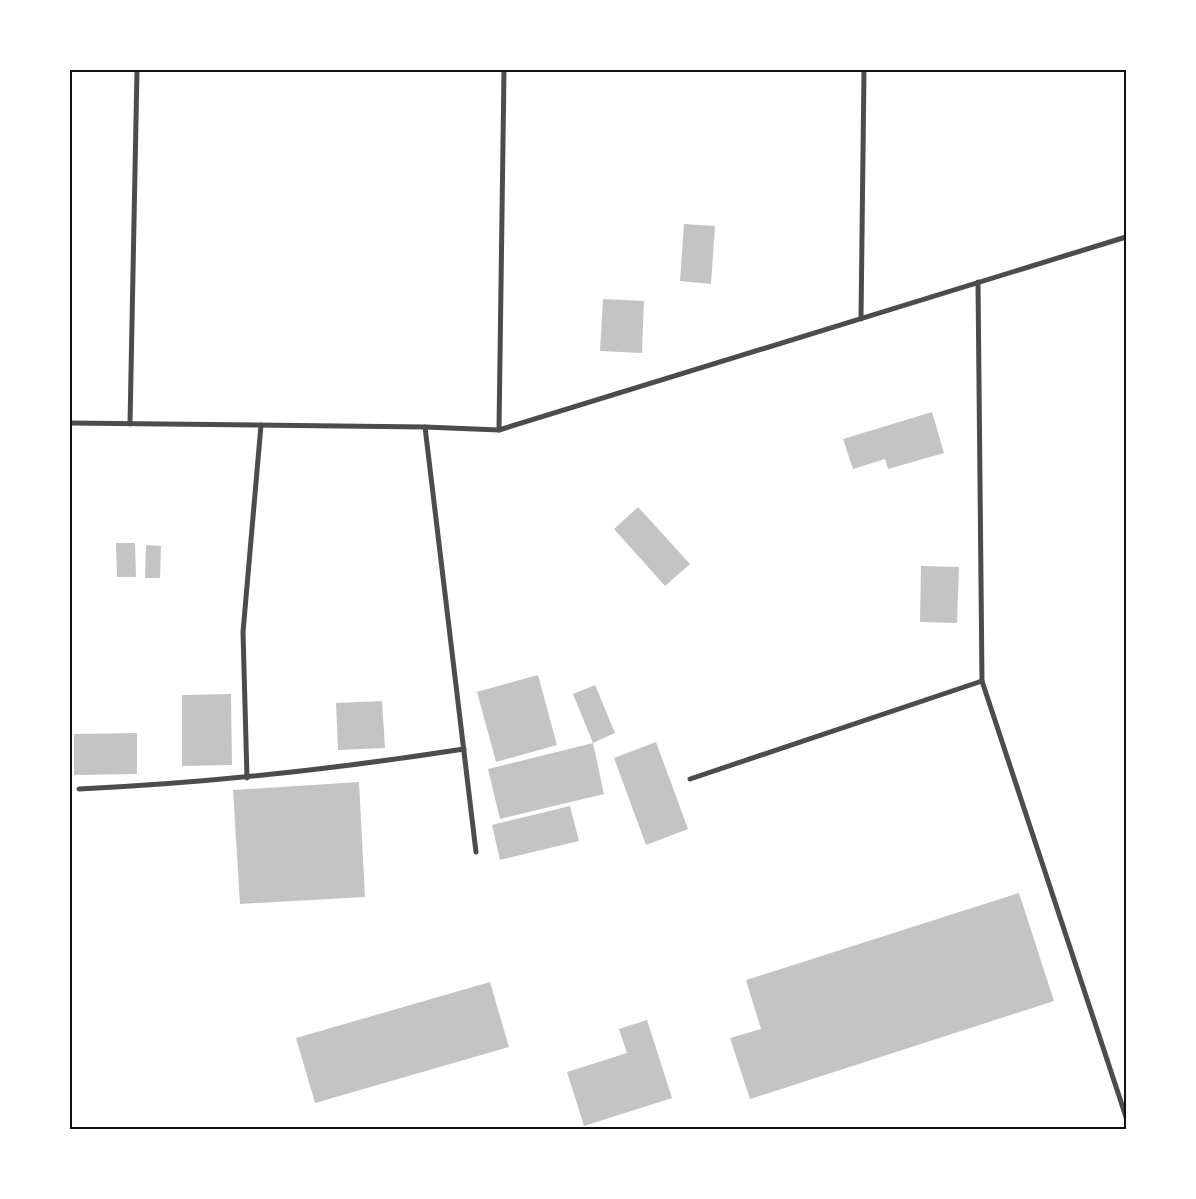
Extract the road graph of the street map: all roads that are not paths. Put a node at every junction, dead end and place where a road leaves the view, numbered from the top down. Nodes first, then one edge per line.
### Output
1 (137, 70) edge
2 (504, 70) edge
3 (864, 70) edge
4 (1126, 237) edge
5 (978, 282) junction
6 (861, 319) junction
7 (70, 423) edge
8 (130, 424) junction
9 (261, 425) junction
10 (425, 427) junction
11 (499, 430) junction
12 (982, 681) junction
13 (464, 749) junction
14 (247, 778) junction
15 (690, 779) dead end
16 (79, 789) dead end
17 (476, 852) dead end
18 (1126, 1117) edge

1 - 8 street
2 - 11 street
3 - 6 street
4 - 5 street
5 - 6 street
5 - 12 street
6 - 11 street
7 - 8 street
8 - 9 street
9 - 10 street
9 - 14 street
10 - 11 street
10 - 13 street
12 - 15 street
12 - 18 street
13 - 14 street
13 - 17 street
14 - 16 street

